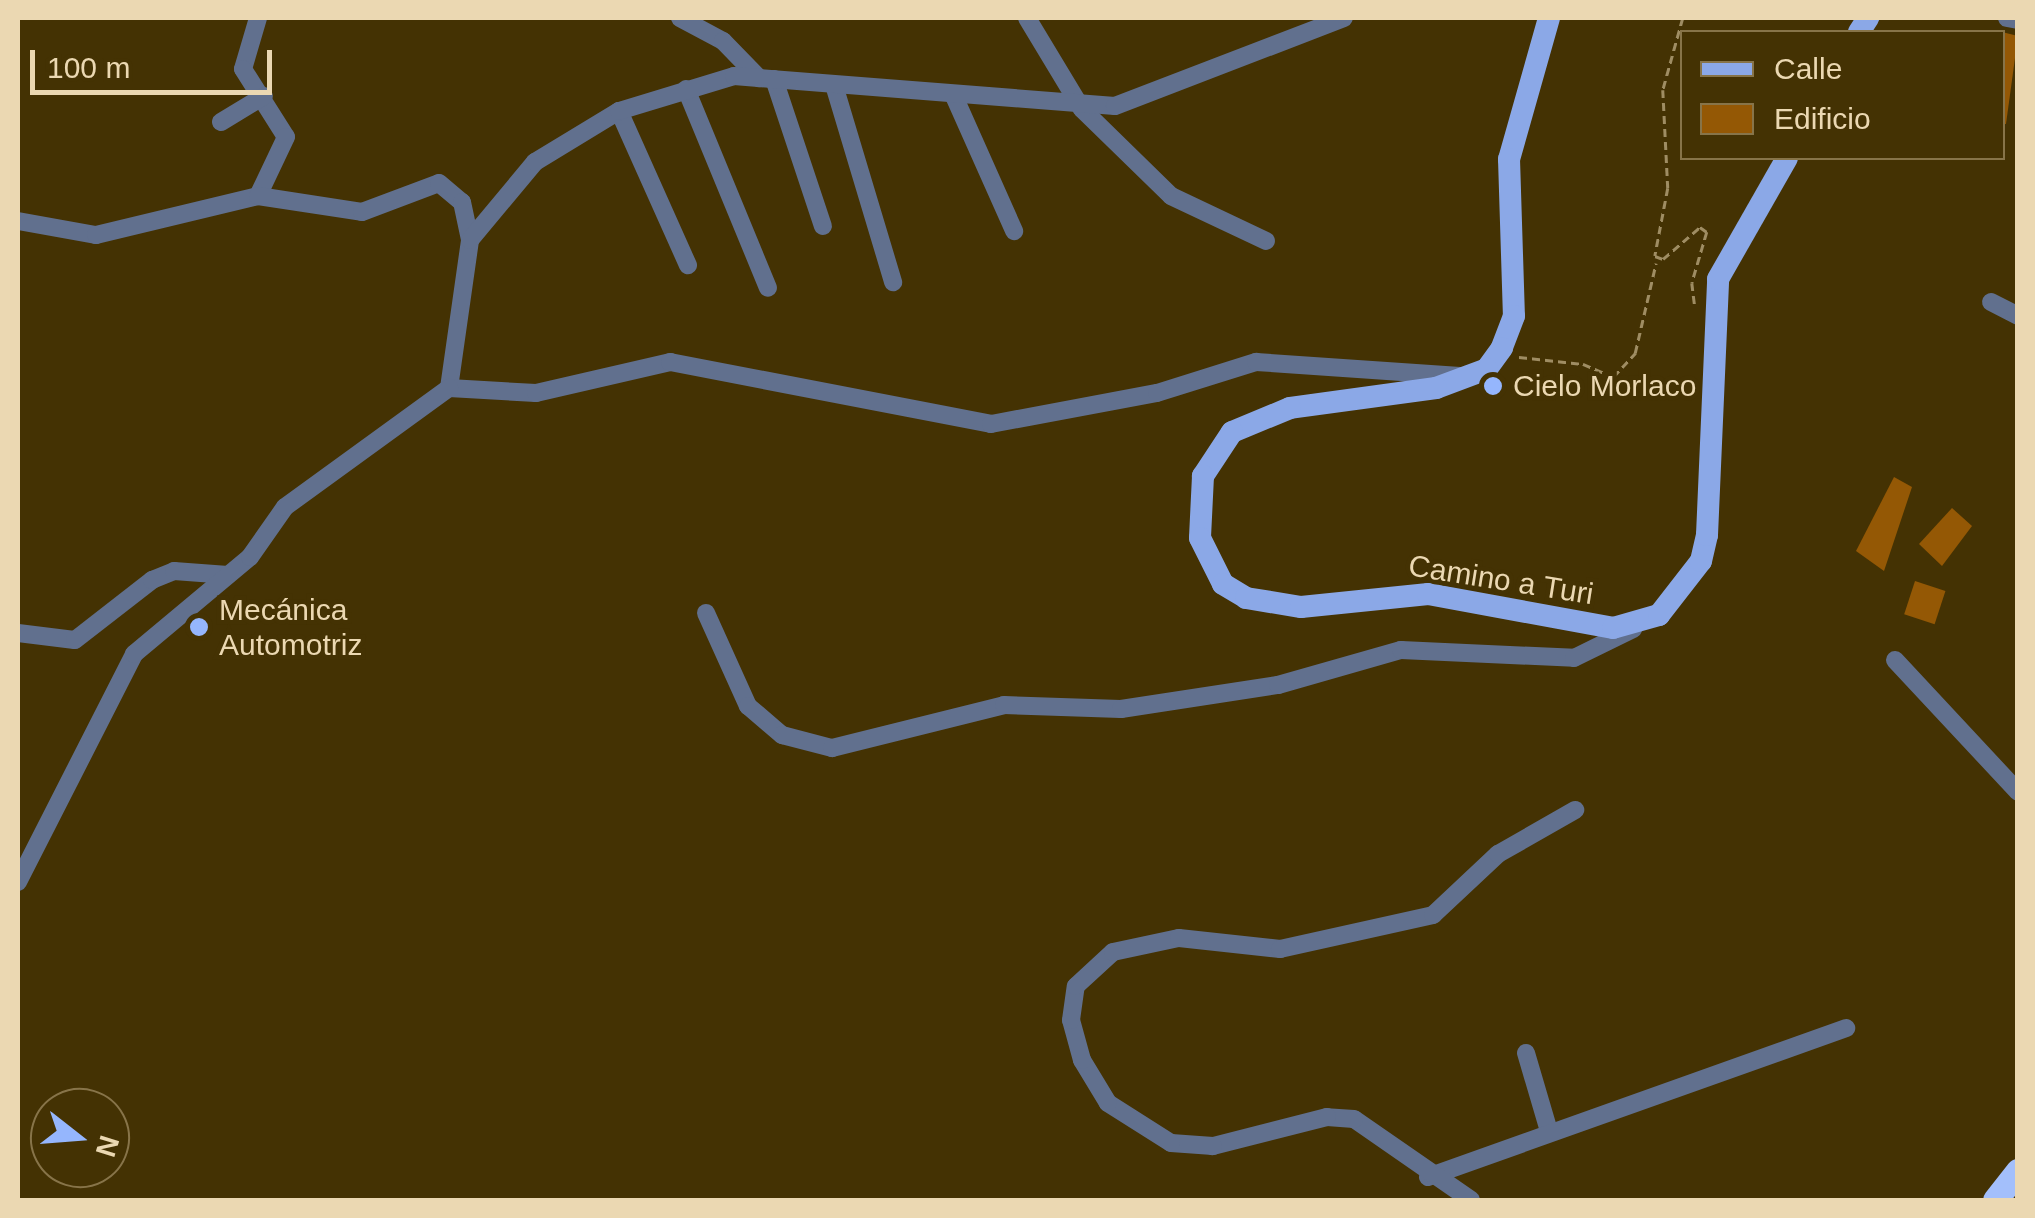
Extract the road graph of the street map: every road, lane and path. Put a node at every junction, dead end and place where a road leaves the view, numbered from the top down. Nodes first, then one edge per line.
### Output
1 (258, 18) edge
2 (680, 18) edge
3 (1027, 18) edge
4 (1344, 18) edge
5 (1550, 18) edge
6 (1683, 18) edge
7 (2007, 18) edge
8 (2018, 20) edge
9 (766, 78) junction
10 (834, 85) junction
11 (686, 89) junction
12 (264, 96) junction
13 (954, 96) junction
14 (1082, 108) junction
15 (620, 112) junction
16 (221, 122) dead end
17 (1786, 160) edge
18 (258, 196) junction
19 (18, 221) edge
20 (823, 226) dead end
21 (1014, 230) dead end
22 (470, 240) junction
23 (1266, 241) dead end
24 (1656, 262) junction
25 (688, 266) dead end
26 (893, 282) dead end
27 (768, 288) dead end
28 (1991, 302) dead end
29 (2018, 316) edge
30 (1709, 338) junction
31 (1505, 363) dead end
32 (1470, 376) junction
33 (450, 388) junction
34 (228, 575) junction
35 (706, 613) dead end
36 (1647, 622) junction
37 (18, 633) edge
38 (1895, 660) dead end
39 (2018, 792) edge
40 (1575, 810) dead end
41 (18, 882) edge
42 (1846, 1028) dead end
43 (1526, 1053) dead end
44 (1549, 1132) junction
45 (2018, 1171) edge
46 (1428, 1177) junction
47 (1471, 1200) edge
48 (1995, 1200) edge

1 - 12 street
2 - 9 street
3 - 14 street
4 - 14 street
5 - 32 main road
6 - 24 path
7 - 8 street
9 - 10 street
9 - 11 street
9 - 20 street
10 - 13 street
10 - 26 street
11 - 15 street
11 - 27 street
12 - 16 street
12 - 18 street
13 - 14 street
13 - 21 street
14 - 23 street
15 - 22 street
15 - 25 street
17 - 30 main road
18 - 19 street
18 - 22 street
22 - 33 street
24 - 30 path
24 - 31 path
28 - 29 street
30 - 36 main road
32 - 33 street
32 - 36 main road, Camino a Turi
33 - 34 street
34 - 37 street
34 - 41 street
35 - 36 street
38 - 39 street
40 - 46 street
42 - 44 street
43 - 44 street
44 - 46 street
45 - 48 highway
46 - 47 street

